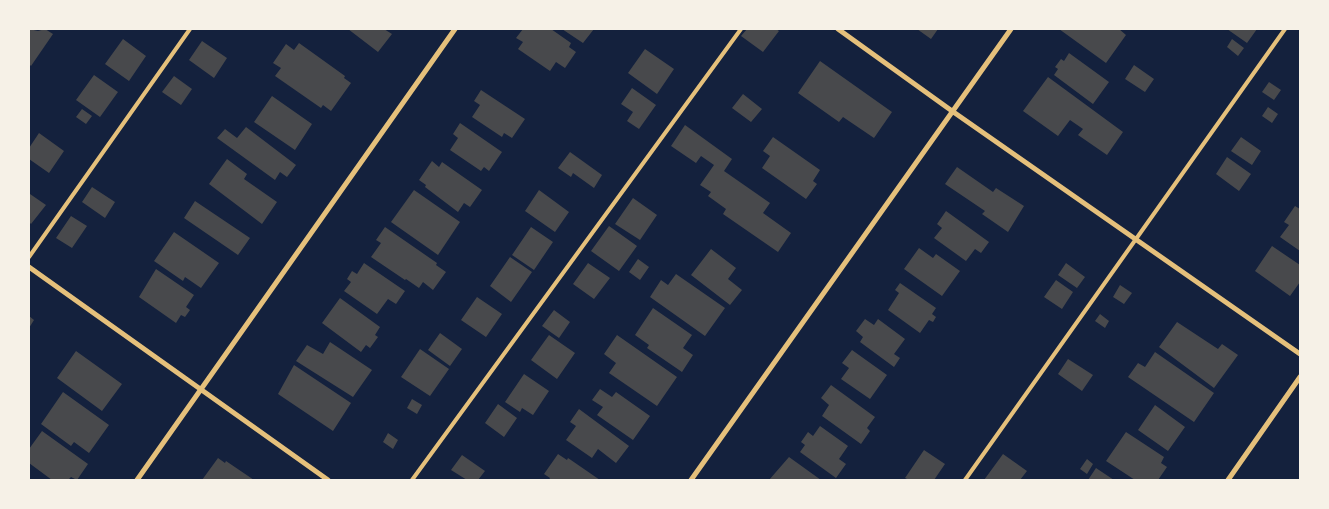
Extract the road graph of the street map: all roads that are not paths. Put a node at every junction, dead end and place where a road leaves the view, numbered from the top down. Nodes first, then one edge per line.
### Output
1 (190, 29) edge
2 (455, 29) edge
3 (741, 29) edge
4 (838, 29) edge
5 (1010, 29) edge
6 (1285, 29) edge
7 (952, 111) junction
8 (1137, 239) junction
9 (29, 257) edge
10 (29, 267) edge
11 (1300, 354) edge
12 (1300, 377) edge
13 (201, 390) junction
14 (137, 480) edge
15 (328, 480) edge
16 (412, 480) edge
17 (692, 480) edge
18 (965, 480) edge
19 (1228, 480) edge

1 - 9 lane
2 - 13 street
3 - 16 lane
4 - 7 street
5 - 7 street
6 - 8 lane
7 - 8 street
7 - 17 street
8 - 11 street
8 - 18 lane
10 - 13 street
12 - 19 street
13 - 14 street
13 - 15 street

